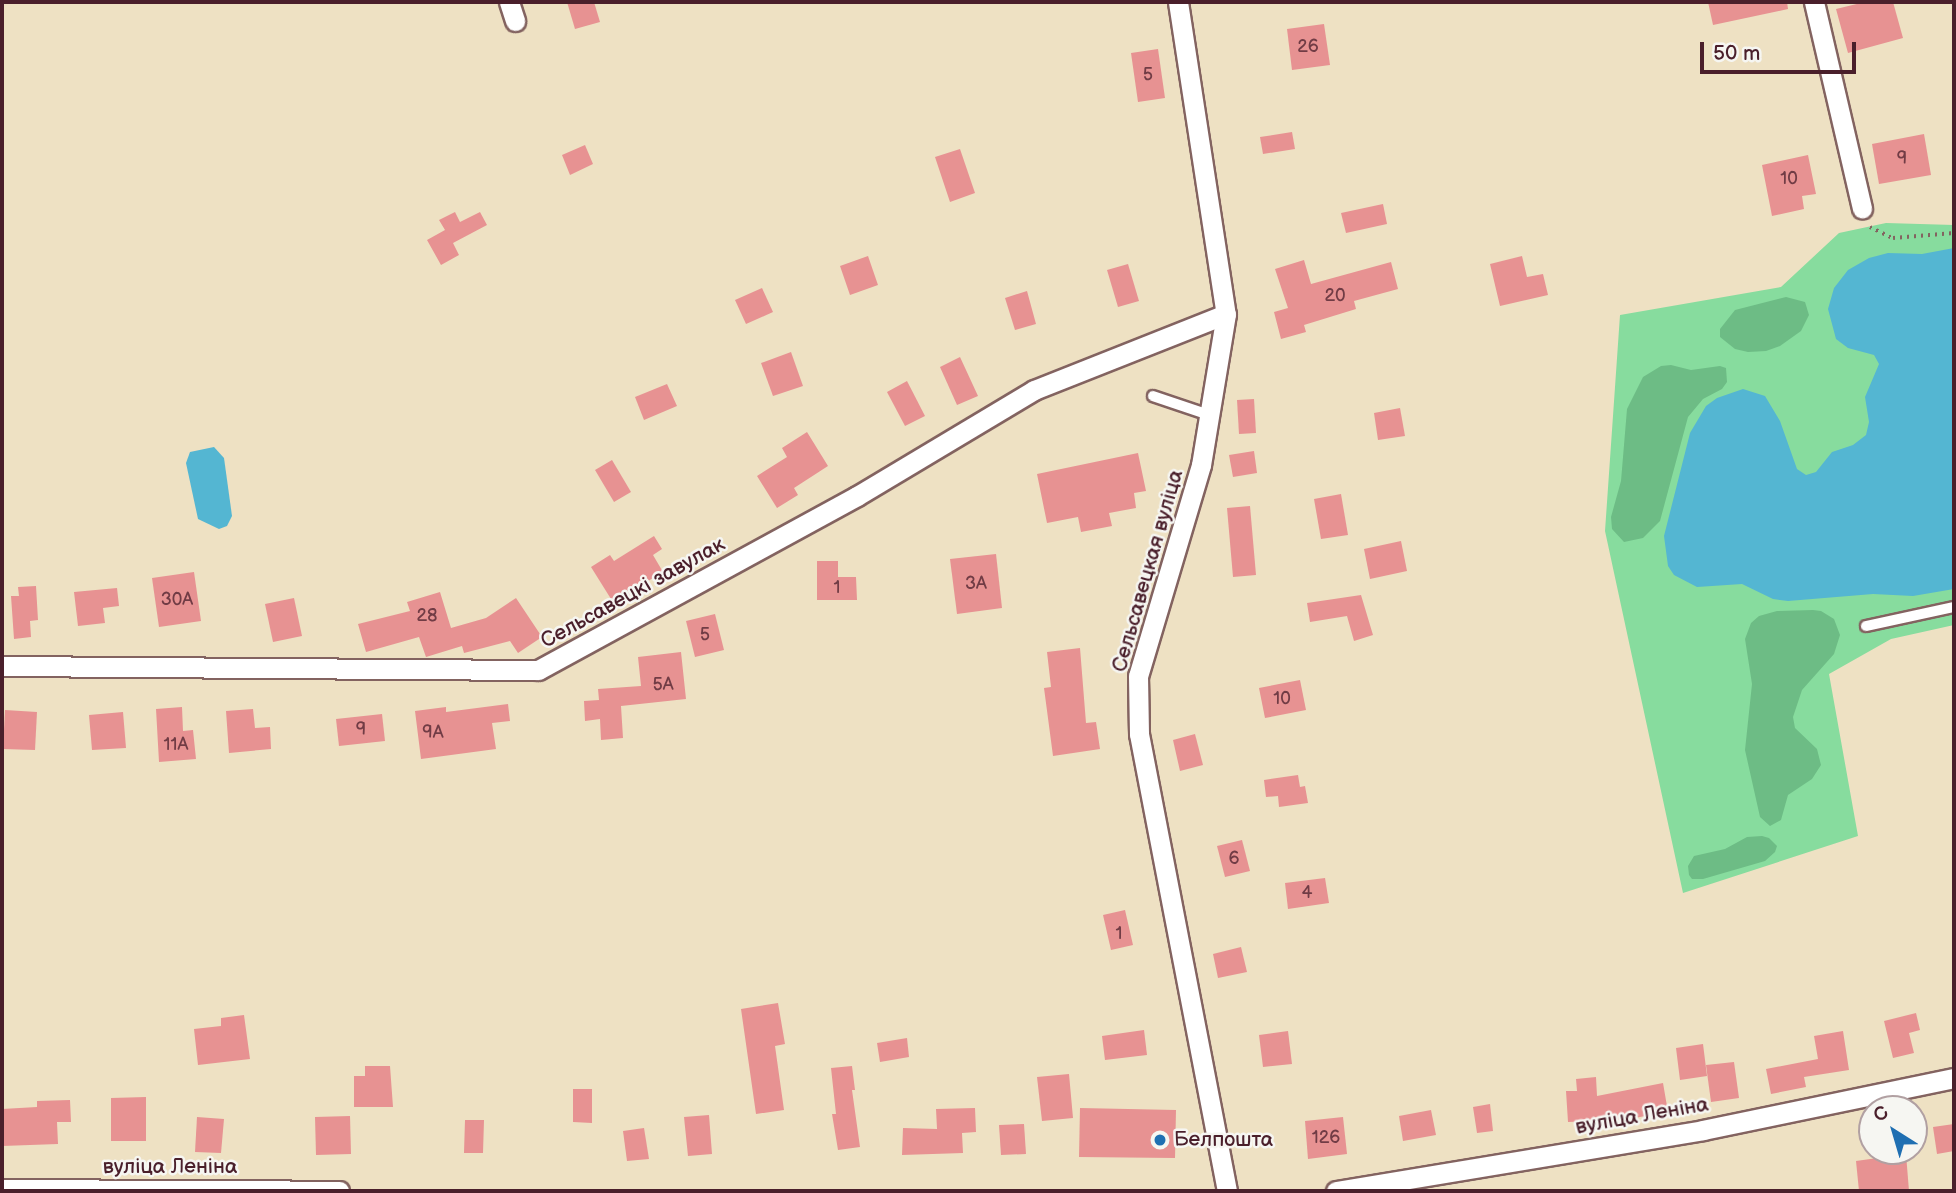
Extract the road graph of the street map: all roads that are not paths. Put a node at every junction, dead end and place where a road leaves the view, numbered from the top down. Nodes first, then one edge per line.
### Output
1 (509, 2) edge
2 (1178, 2) edge
3 (1814, 2) edge
4 (515, 21) dead end
5 (1862, 209) road end
6 (1226, 314) junction
7 (1153, 396) dead end
8 (1209, 415) junction
9 (1954, 607) edge
10 (1866, 626) dead end
11 (2, 666) edge
12 (1954, 1079) edge
13 (2, 1189) edge
14 (339, 1191) edge
15 (1227, 1191) edge
16 (1336, 1191) edge

1 - 4 street
2 - 6 street, Сельсавецкая вуліца
3 - 5 street
6 - 8 street, Сельсавецкая вуліца
6 - 11 street, Сельсавецкі завулак
7 - 8 lane
8 - 15 street, Сельсавецкая вуліца
9 - 10 lane
12 - 16 street, вуліца Леніна
13 - 14 street, вуліца Леніна

